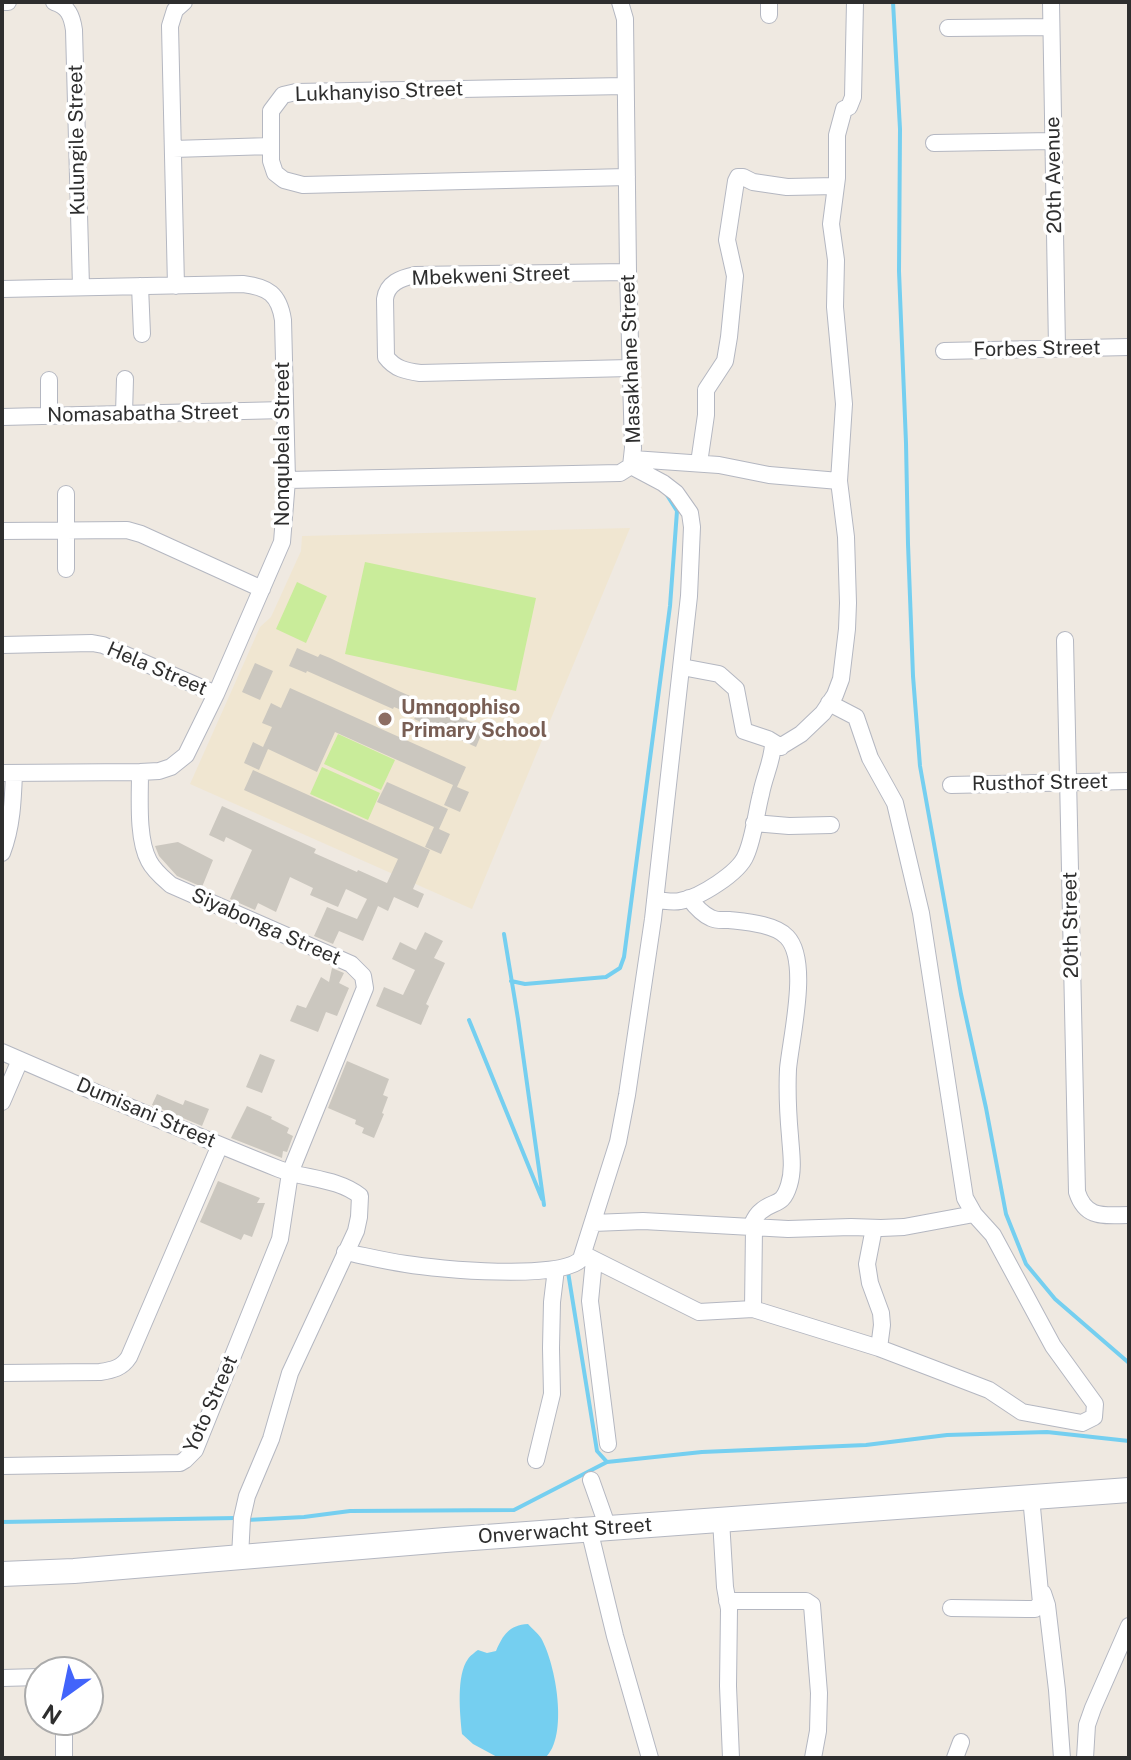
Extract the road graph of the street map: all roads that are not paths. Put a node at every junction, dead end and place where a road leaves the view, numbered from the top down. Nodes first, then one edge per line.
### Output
1 (2, 2) edge
2 (8, 2) edge
3 (54, 2) edge
4 (184, 2) edge
5 (620, 2) edge
6 (855, 2) edge
7 (1051, 2) edge
8 (1051, 27) junction
9 (948, 28) dead end
10 (625, 86) junction
11 (1053, 141) junction
12 (934, 143) dead end
13 (271, 146) junction
14 (173, 149) junction
15 (627, 177) junction
16 (836, 186) junction
17 (628, 272) junction
18 (140, 286) junction
19 (176, 286) junction
20 (81, 287) junction
21 (2, 289) edge
22 (142, 334) dead end
23 (1129, 347) edge
24 (1057, 348) junction
25 (944, 351) dead end
26 (630, 368) junction
27 (125, 379) dead end
28 (49, 380) dead end
29 (284, 410) junction
30 (124, 414) junction
31 (49, 416) junction
32 (2, 417) edge
33 (632, 462) junction
34 (699, 463) junction
35 (287, 480) junction
36 (839, 481) junction
37 (66, 494) dead end
38 (67, 529) junction
39 (2, 531) edge
40 (66, 569) dead end
41 (262, 589) junction
42 (1065, 640) dead end
43 (2, 645) edge
44 (682, 667) junction
45 (216, 694) junction
46 (829, 703) junction
47 (779, 746) junction
48 (140, 772) junction
49 (8, 773) edge
50 (1129, 781) edge
51 (1068, 782) junction
52 (951, 785) dead end
53 (754, 823) junction
54 (831, 825) dead end
55 (2, 853) edge
56 (689, 898) junction
57 (655, 900) junction
58 (2, 1052) edge
59 (20, 1060) junction
60 (2, 1102) edge
61 (220, 1145) junction
62 (290, 1173) junction
63 (974, 1214) junction
64 (1129, 1215) edge
65 (593, 1223) junction
66 (752, 1228) junction
67 (874, 1228) junction
68 (345, 1252) junction
69 (588, 1257) junction
70 (556, 1269) junction
71 (753, 1309) junction
72 (879, 1348) junction
73 (2, 1373) edge
74 (608, 1444) dead end
75 (536, 1460) dead end
76 (2, 1466) edge
77 (591, 1480) dead end
78 (1129, 1490) edge
79 (1031, 1497) junction
80 (721, 1520) junction
81 (598, 1529) junction
82 (240, 1557) junction
83 (2, 1574) edge
84 (1041, 1587) junction
85 (727, 1601) junction
86 (951, 1608) dead end
87 (1129, 1626) edge
88 (24, 1677) edge
89 (2, 1678) edge
90 (64, 1736) edge
91 (64, 1758) edge
92 (650, 1758) edge
93 (731, 1758) edge
94 (813, 1758) edge
95 (1062, 1758) edge
96 (1085, 1758) edge

1 - 2 street
3 - 20 street, Kulungile Street
4 - 14 street
5 - 10 street, Masakhane Street
6 - 16 street
7 - 8 street, 20th Avenue
8 - 9 street
8 - 11 street, 20th Avenue
10 - 13 street, Lukhanyiso Street
10 - 15 street, Masakhane Street
11 - 12 street
11 - 24 street, 20th Avenue
13 - 14 street
13 - 15 street, Lukhanyiso Street
14 - 19 street
15 - 17 street, Masakhane Street
16 - 34 street
16 - 36 street
17 - 26 street, Masakhane Street
17 - 26 street, Mbekweni Street
18 - 19 street, Nonqubela Street
18 - 20 street, Nonqubela Street
18 - 22 street
19 - 29 street, Nonqubela Street
20 - 21 street, Nonqubela Street
23 - 24 street, Forbes Street
24 - 25 street, Forbes Street
26 - 33 street, Masakhane Street
27 - 30 street
28 - 31 street
29 - 30 street, Nomasabatha Street
29 - 35 street, Nonqubela Street
30 - 31 street, Nomasabatha Street
31 - 32 street, Nomasabatha Street
33 - 34 street
33 - 35 street, Masakhane Street
33 - 44 street
34 - 36 street
35 - 41 street, Nonqubela Street
36 - 46 street
37 - 38 street
38 - 39 street
38 - 40 street
38 - 41 street
41 - 45 street, Nonqubela Street
42 - 51 street, 20th Street
43 - 45 street, Hela Street
44 - 47 street
44 - 57 street
45 - 48 street, Nonqubela Street
46 - 47 street
46 - 63 street
47 - 53 street
48 - 49 street, Nonqubela Street
48 - 62 street, Siyabonga Street
49 - 55 street
50 - 51 street, Rusthof Street
51 - 52 street, Rusthof Street
51 - 64 street, 20th Street
53 - 54 street
53 - 56 street
56 - 57 street
56 - 66 street
57 - 65 street
58 - 59 street, Dumisani Street
59 - 60 street
59 - 61 street, Dumisani Street
61 - 62 street, Dumisani Street
61 - 73 street
62 - 68 street, Dumisani Street
62 - 76 street, Yoto Street
63 - 67 street
63 - 72 street
65 - 66 street
65 - 69 street
66 - 67 street
66 - 71 street
67 - 72 street
68 - 70 street
68 - 82 street
69 - 70 street
69 - 71 street
69 - 74 street
70 - 75 street
71 - 72 street
77 - 81 street
78 - 79 street, Onverwacht Street
79 - 80 street, Onverwacht Street
79 - 84 street
80 - 81 street, Onverwacht Street
80 - 85 street
81 - 82 street, Onverwacht Street
81 - 92 street
82 - 83 street, Onverwacht Street
84 - 86 street
84 - 95 street
85 - 93 street
85 - 94 street
87 - 96 street
88 - 89 street
90 - 91 street

